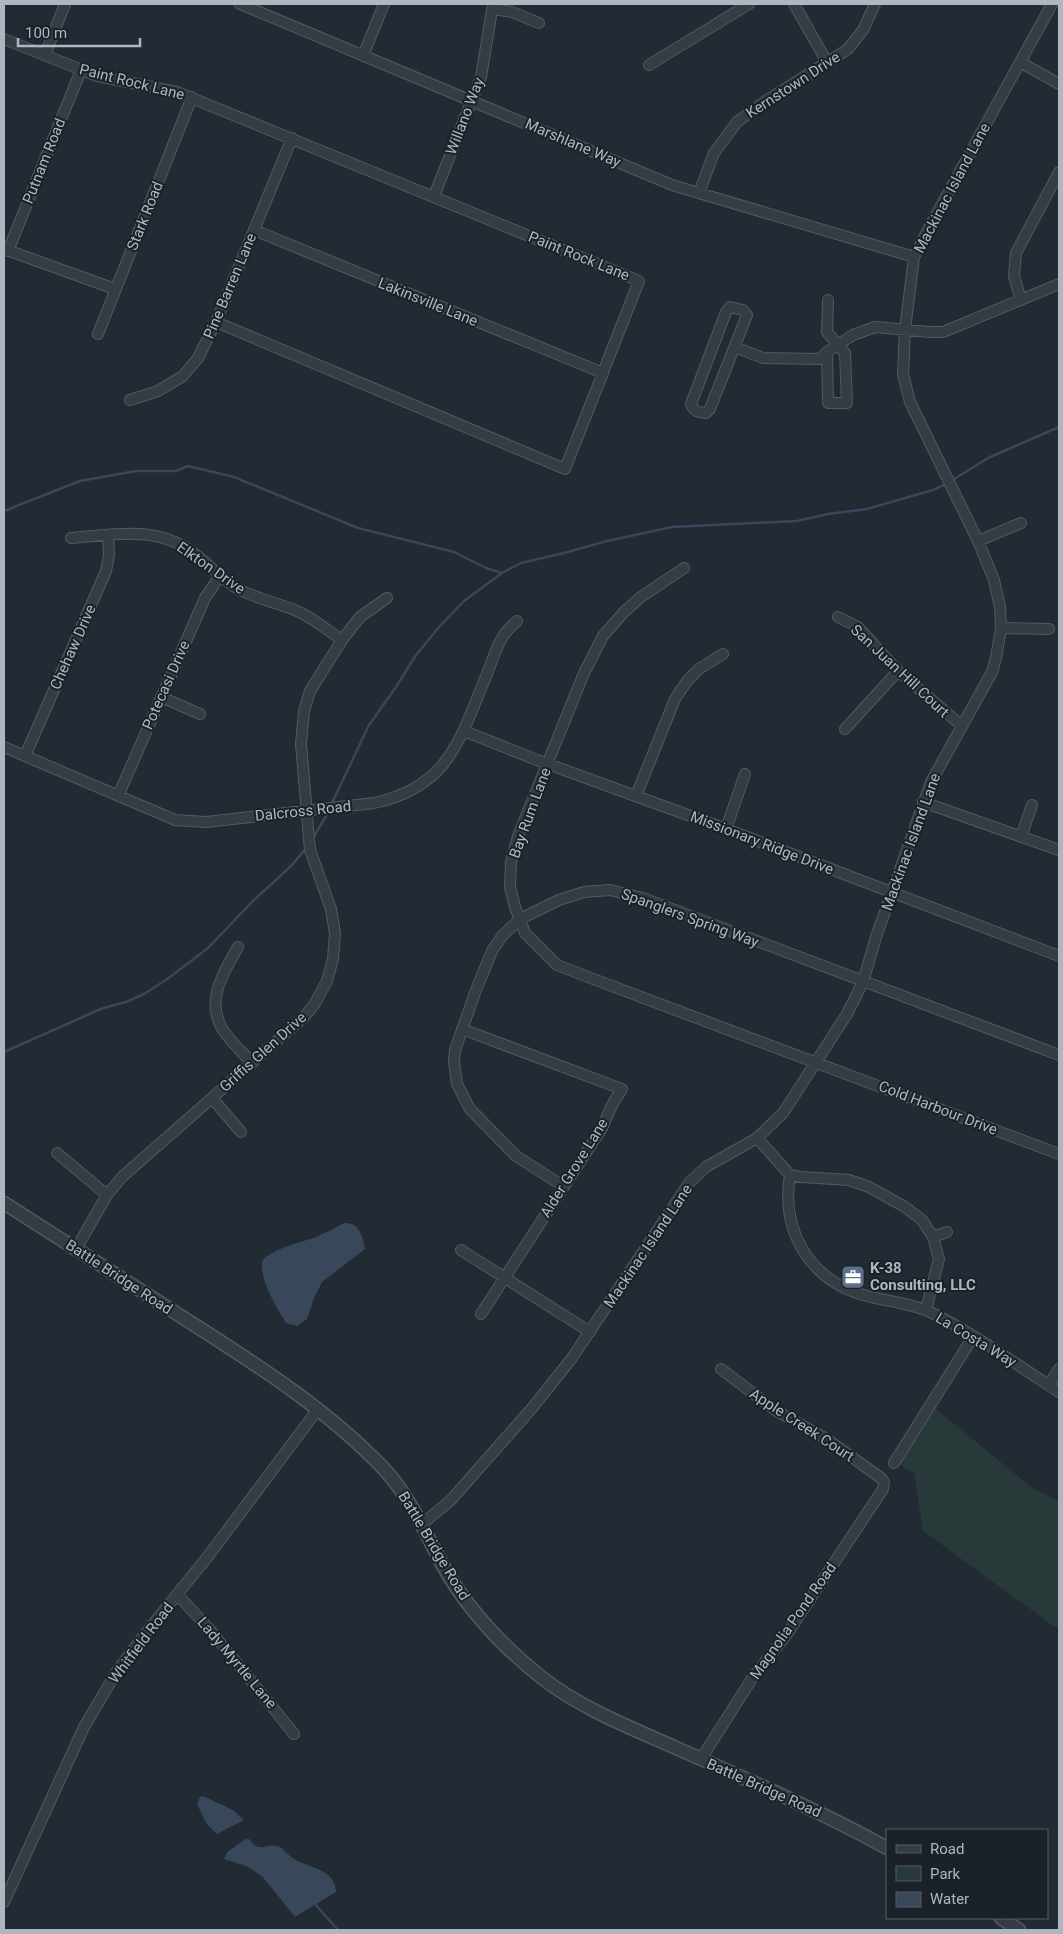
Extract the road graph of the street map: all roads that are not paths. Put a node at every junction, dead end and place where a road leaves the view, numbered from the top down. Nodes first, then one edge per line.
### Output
1 (65, 4) edge
2 (240, 4) edge
3 (384, 4) edge
4 (749, 4) edge
5 (794, 4) edge
6 (875, 4) edge
7 (1052, 4) edge
8 (493, 6) edge
9 (539, 24) dead end
10 (4, 40) edge
11 (45, 55) junction
12 (363, 56) junction
13 (827, 62) junction
14 (1020, 62) junction
15 (649, 65) dead end
16 (81, 70) junction
17 (1059, 84) edge
18 (192, 98) junction
19 (472, 101) junction
20 (292, 138) junction
21 (1059, 172) edge
22 (699, 193) junction
23 (434, 196) junction
24 (254, 230) junction
25 (6, 250) edge
26 (914, 258) junction
27 (1059, 284) edge
28 (115, 289) junction
29 (828, 300) dead end
30 (1021, 300) junction
31 (216, 322) junction
32 (905, 330) junction
33 (98, 334) dead end
34 (838, 345) junction
35 (735, 347) junction
36 (827, 352) junction
37 (602, 372) junction
38 (130, 400) dead end
39 (1021, 523) dead end
40 (108, 535) junction
41 (71, 538) dead end
42 (978, 542) junction
43 (684, 568) dead end
44 (220, 576) junction
45 (387, 598) dead end
46 (838, 617) dead end
47 (517, 621) dead end
48 (1001, 628) junction
49 (1049, 629) dead end
50 (342, 640) junction
51 (723, 654) dead end
52 (898, 671) junction
53 (161, 697) junction
54 (200, 714) dead end
55 (962, 726) junction
56 (845, 729) dead end
57 (464, 731) junction
58 (4, 748) edge
59 (25, 756) junction
60 (547, 764) junction
61 (745, 774) dead end
62 (118, 796) junction
63 (636, 796) junction
64 (923, 802) junction
65 (1032, 805) dead end
66 (307, 811) junction
67 (726, 829) junction
68 (1021, 837) junction
69 (1059, 850) edge
70 (892, 892) junction
71 (520, 919) junction
72 (238, 947) dead end
73 (1059, 956) edge
74 (862, 982) junction
75 (462, 1029) junction
76 (1059, 1055) edge
77 (252, 1063) junction
78 (816, 1063) junction
79 (212, 1098) junction
80 (241, 1132) dead end
81 (757, 1138) junction
82 (57, 1153) dead end
83 (1059, 1154) edge
84 (790, 1174) junction
85 (563, 1186) junction
86 (107, 1195) junction
87 (4, 1203) edge
88 (947, 1232) dead end
89 (933, 1237) junction
90 (76, 1249) junction
91 (461, 1250) dead end
92 (505, 1278) junction
93 (926, 1310) junction
94 (482, 1314) dead end
95 (590, 1332) junction
96 (973, 1337) junction
97 (721, 1369) dead end
98 (1059, 1369) edge
99 (1049, 1385) junction
100 (1059, 1392) edge
101 (318, 1409) junction
102 (894, 1462) dead end
103 (884, 1482) joint
104 (422, 1524) junction
105 (177, 1594) junction
106 (294, 1734) dead end
107 (701, 1759) junction
108 (886, 1847) edge
109 (4, 1902) edge
110 (1002, 1919) edge
111 (1019, 1930) edge

1 - 11 street
2 - 12 street, Marshlane Way
3 - 12 street
4 - 15 street
5 - 13 street
6 - 13 street, Kernstown Drive
7 - 14 street, Mackinac Island Lane
8 - 9 street
8 - 19 street, Willano Way
10 - 11 street, Paint Rock Lane
11 - 16 street, Paint Rock Lane
12 - 19 street, Marshlane Way
13 - 22 street, Kernstown Drive
14 - 17 street
14 - 26 street, Mackinac Island Lane
16 - 18 street, Paint Rock Lane
16 - 25 street, Putnam Road
18 - 20 street, Paint Rock Lane
18 - 28 street, Stark Road
19 - 22 street, Marshlane Way
19 - 23 street, Willano Way
20 - 23 street, Paint Rock Lane
20 - 24 street, Pine Barren Lane
21 - 30 street
22 - 26 street, Marshlane Way
23 - 37 street, Paint Rock Lane
24 - 31 street, Pine Barren Lane
24 - 37 street, Lakinsville Lane
25 - 28 street
26 - 32 street, Mackinac Island Lane
27 - 30 street
28 - 33 street, Stark Road
29 - 34 street
30 - 32 street
31 - 37 street, Paint Rock Lane
31 - 38 street, Pine Barren Lane
32 - 34 street
32 - 42 street, Mackinac Island Lane
34 - 36 street
34 - 36 street
35 - 35 street
35 - 36 street
39 - 42 street
40 - 41 street, Elkton Drive
40 - 44 street, Elkton Drive
40 - 59 street, Chehaw Drive
42 - 48 street, Mackinac Island Lane
43 - 60 street, Bay Rum Lane
44 - 50 street, Elkton Drive
44 - 53 street, Potecasi Drive
45 - 50 street, Griffis Glen Drive
46 - 52 street, San Juan Hill Court
47 - 57 street, Dalcross Road
48 - 49 street
48 - 55 street, Mackinac Island Lane
50 - 66 street, Griffis Glen Drive
51 - 63 street
52 - 55 street, San Juan Hill Court
52 - 56 street
53 - 54 street
53 - 62 street, Potecasi Drive
55 - 64 street, Mackinac Island Lane
57 - 60 street, Missionary Ridge Drive
57 - 66 street, Dalcross Road
58 - 59 street, Dalcross Road
59 - 62 street, Dalcross Road
60 - 63 street, Missionary Ridge Drive
60 - 71 street, Bay Rum Lane
61 - 67 street
62 - 66 street, Dalcross Road
63 - 67 street, Missionary Ridge Drive
64 - 68 street
64 - 70 street, Mackinac Island Lane
65 - 68 street
66 - 77 street, Griffis Glen Drive
67 - 70 street, Missionary Ridge Drive
68 - 69 street
70 - 73 street, Missionary Ridge Drive
70 - 74 street, Mackinac Island Lane
71 - 74 street, Spanglers Spring Way
71 - 75 street, Spanglers Spring Way
71 - 78 street, Bay Rum Lane
72 - 77 street
74 - 76 street, Spanglers Spring Way
74 - 78 street, Mackinac Island Lane
75 - 85 street, Spanglers Spring Way
75 - 85 street, Alder Grove Lane
77 - 79 street, Griffis Glen Drive
78 - 81 street, Mackinac Island Lane
78 - 83 street, Cold Harbour Drive
79 - 80 street
79 - 86 street, Griffis Glen Drive
81 - 84 street
81 - 95 street, Mackinac Island Lane
82 - 86 street
84 - 89 street
84 - 93 street, La Costa Way
85 - 92 street, Alder Grove Lane
86 - 90 street, Griffis Glen Drive
87 - 90 street, Battle Bridge Road
88 - 89 street
89 - 93 street
90 - 101 street, Battle Bridge Road
91 - 92 street
92 - 94 street, Alder Grove Lane
92 - 95 street
93 - 96 street, La Costa Way
95 - 104 street, Mackinac Island Lane
96 - 99 street, La Costa Way
96 - 102 street
97 - 103 street, Apple Creek Court
98 - 99 street
99 - 100 street, La Costa Way
101 - 104 street, Battle Bridge Road
101 - 105 street, Whitfield Road
103 - 107 street, Magnolia Pond Road
104 - 107 street, Battle Bridge Road
105 - 106 street, Lady Myrtle Lane
105 - 109 street, Whitfield Road
107 - 108 street, Battle Bridge Road
110 - 111 street

